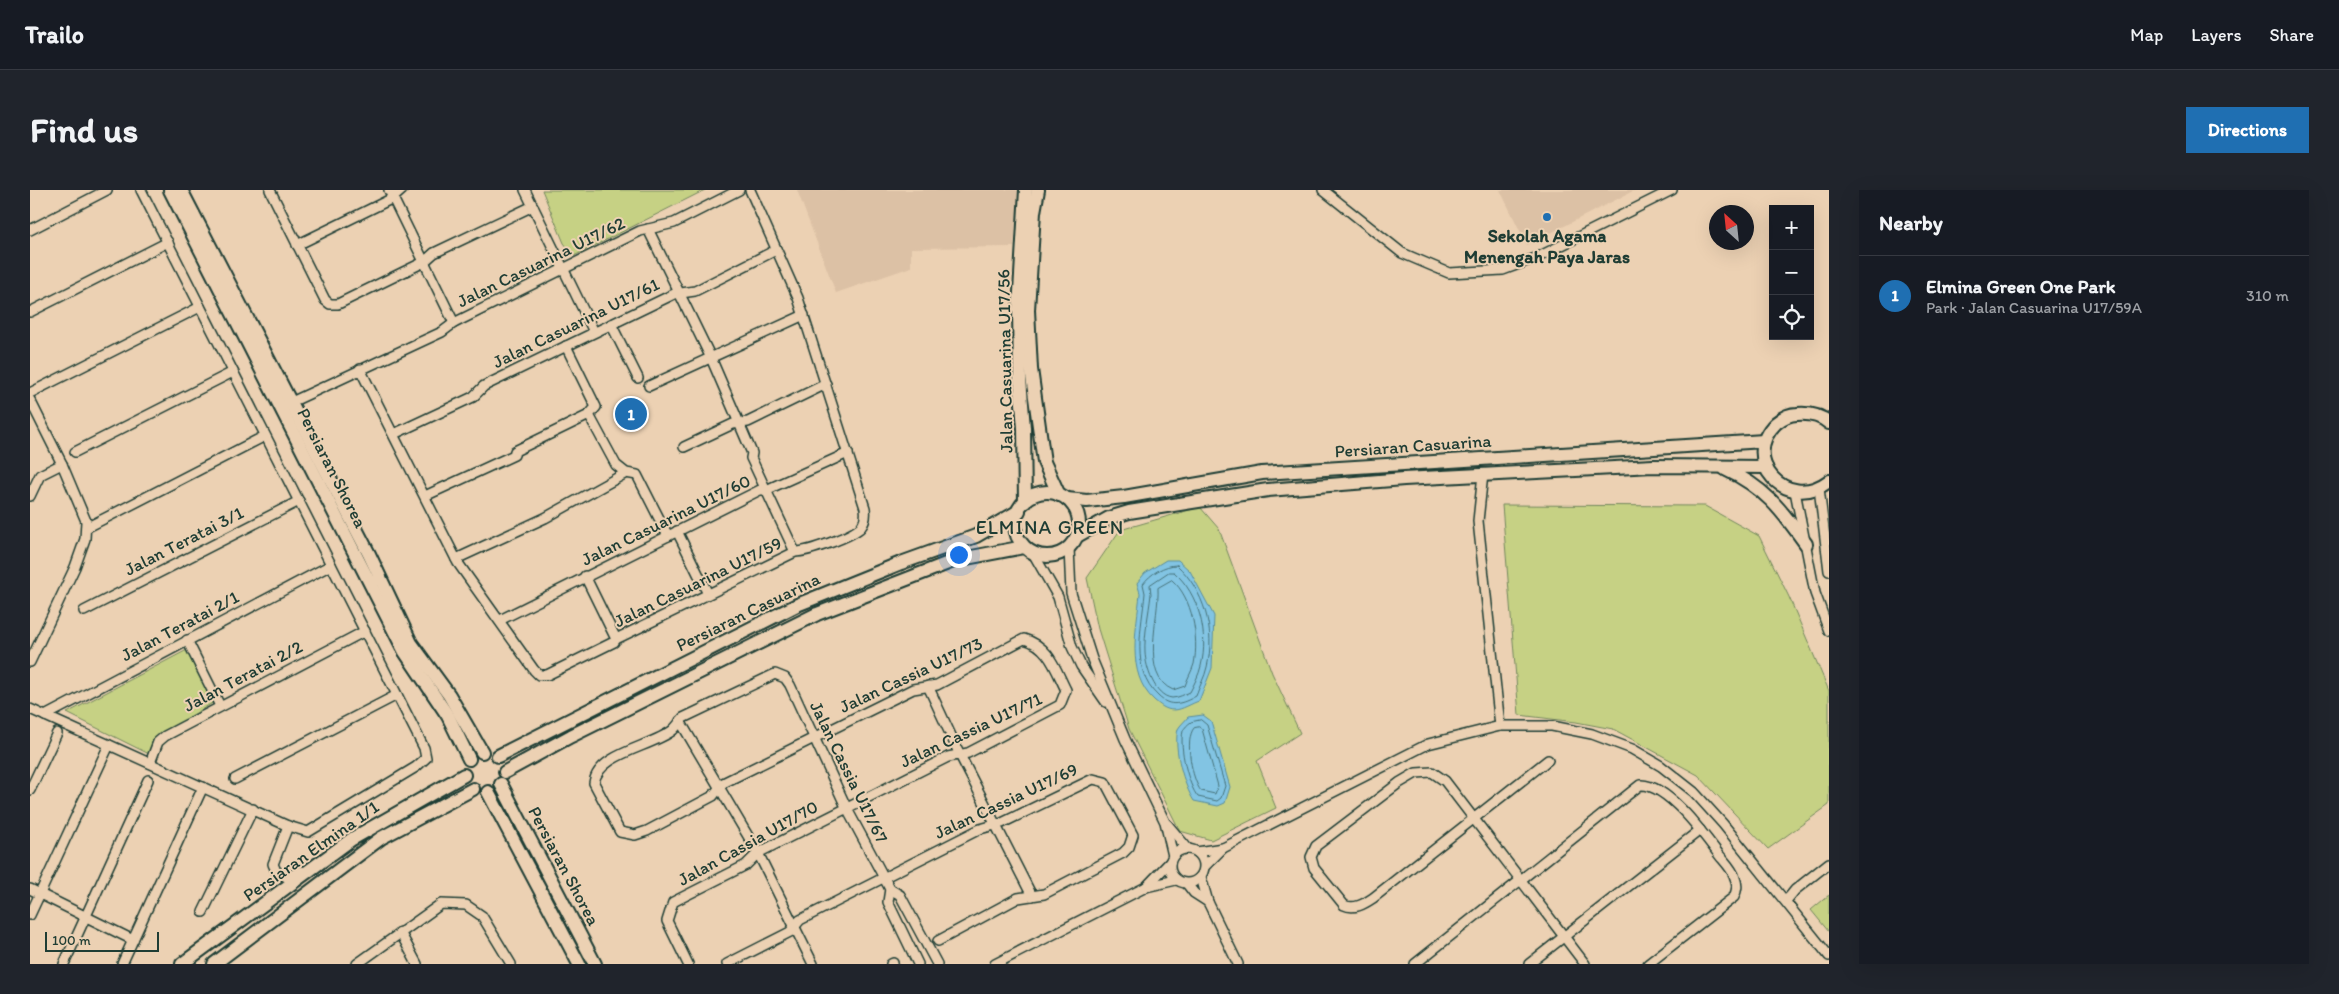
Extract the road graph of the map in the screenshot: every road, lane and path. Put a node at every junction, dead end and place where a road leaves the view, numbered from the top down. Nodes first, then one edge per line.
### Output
1 (107, 190) edge
2 (142, 190) edge
3 (170, 190) edge
4 (182, 190) edge
5 (270, 190) edge
6 (402, 190) edge
7 (525, 190) edge
8 (739, 190) edge
9 (750, 190) edge
10 (1026, 190) edge
11 (1038, 190) edge
12 (1323, 190) edge
13 (1672, 190) edge
14 (391, 194) edge
15 (533, 206) junction
16 (648, 229) junction
17 (30, 230) edge
18 (168, 242) junction
19 (297, 245) junction
20 (776, 250) junction
21 (424, 262) junction
22 (563, 268) junction
23 (679, 292) junction
24 (200, 307) junction
25 (30, 312) edge
26 (804, 315) junction
27 (454, 323) junction
28 (611, 324) junction
29 (594, 332) junction
30 (566, 346) junction
31 (711, 358) junction
32 (360, 369) junction
33 (233, 372) junction
34 (638, 378) dead end
35 (826, 384) junction
36 (649, 386) dead end
37 (30, 393) edge
38 (30, 400) edge
39 (285, 405) junction
40 (589, 415) junction
41 (738, 423) junction
42 (1829, 423) edge
43 (394, 434) junction
44 (266, 436) junction
45 (1764, 441) junction
46 (684, 447) dead end
47 (75, 452) dead end
48 (848, 453) junction
49 (62, 464) junction
50 (1720, 466) junction
51 (1766, 467) junction
52 (626, 473) junction
53 (1482, 474) junction
54 (1824, 485) edge
55 (766, 490) junction
56 (1795, 491) junction
57 (30, 496) edge
58 (425, 496) junction
59 (1063, 497) junction
60 (298, 501) junction
61 (1022, 506) junction
62 (86, 528) junction
63 (677, 532) junction
64 (668, 536) junction
65 (1077, 536) junction
66 (1806, 544) junction
67 (1069, 548) junction
68 (1028, 550) junction
69 (795, 552) junction
70 (456, 559) junction
71 (331, 565) junction
72 (1829, 571) edge
73 (585, 576) junction
74 (708, 594) junction
75 (84, 611) dead end
76 (500, 620) junction
77 (364, 631) junction
78 (1829, 631) edge
79 (616, 638) junction
80 (187, 640) junction
81 (1048, 654) joint
82 (30, 662) edge
83 (928, 686) junction
84 (397, 695) junction
85 (220, 706) junction
86 (30, 709) edge
87 (45, 716) junction
88 (1116, 717) junction
89 (680, 721) junction
90 (1500, 726) junction
91 (57, 733) dead end
92 (813, 739) junction
93 (109, 745) junction
94 (482, 752) junction
95 (960, 755) junction
96 (498, 756) junction
97 (469, 759) junction
98 (1548, 760) dead end
99 (150, 763) junction
100 (464, 775) junction
101 (503, 778) junction
102 (235, 779) dead end
103 (148, 780) dead end
104 (203, 787) junction
105 (720, 788) junction
106 (473, 789) junction
107 (30, 790) edge
108 (488, 792) junction
109 (253, 809) junction
110 (847, 809) junction
111 (1472, 819) junction
112 (1165, 822) junction
113 (996, 825) junction
114 (288, 826) junction
115 (1700, 830) junction
116 (352, 839) junction
117 (1223, 848) junction
118 (1193, 850) junction
119 (758, 853) junction
120 (1172, 859) junction
121 (1829, 863) edge
122 (1205, 866) junction
123 (1201, 877) junction
124 (884, 878) junction
125 (1176, 880) junction
126 (1520, 880) junction
127 (1187, 884) junction
128 (1146, 887) junction
129 (1776, 888) junction
130 (30, 889) edge
131 (890, 889) junction
132 (1795, 890) junction
133 (40, 894) junction
134 (1032, 896) junction
135 (1786, 901) junction
136 (1208, 902) junction
137 (203, 912) dead end
138 (30, 915) edge
139 (86, 916) junction
140 (794, 927) junction
141 (400, 932) junction
142 (1564, 937) junction
143 (922, 938) junction
144 (133, 940) junction
145 (938, 941) dead end
146 (908, 945) junction
147 (1829, 956) edge
148 (64, 964) edge
149 (122, 964) edge
150 (182, 964) edge
151 (214, 964) edge
152 (357, 964) edge
153 (417, 964) edge
154 (511, 964) edge
155 (579, 964) edge
156 (595, 964) edge
157 (688, 964) edge
158 (727, 964) edge
159 (813, 964) edge
160 (918, 964) edge
161 (937, 964) edge
162 (995, 964) edge
163 (1238, 964) edge
164 (1415, 964) edge
165 (1529, 964) edge
166 (1585, 964) edge
167 (1648, 964) edge

1 - 17 street
2 - 18 street
3 - 39 street, Persiaran Shorea
4 - 39 street, Persiaran Shorea
5 - 19 street
6 - 14 street
7 - 15 street
8 - 16 street, Jalan Casuarina U17/62
9 - 20 street, Jalan Casuarina U17/59
10 - 61 street, Jalan Casuarina U17/56
11 - 59 street, Jalan Casuarina U17/56
12 - 13 street
14 - 19 street
14 - 21 street
15 - 21 street
15 - 22 street
16 - 22 street, Jalan Casuarina U17/62
16 - 23 street
18 - 24 street
18 - 25 street
19 - 21 street
20 - 23 street, Jalan Casuarina U17/61
20 - 26 street, Jalan Casuarina U17/59
21 - 27 street
22 - 27 street, Jalan Casuarina U17/62
22 - 29 street
23 - 28 street, Jalan Casuarina U17/61
23 - 31 street
24 - 33 street
24 - 37 street
26 - 31 street
26 - 35 street, Jalan Casuarina U17/59
27 - 32 street, Jalan Casuarina U17/62
28 - 29 street, Jalan Casuarina U17/61
28 - 34 street
29 - 30 street, Jalan Casuarina U17/61
30 - 40 street
30 - 43 street, Jalan Casuarina U17/61
31 - 36 street
31 - 41 street
32 - 39 street, Jalan Casuarina U17/62
32 - 43 street, Jalan Casuarina U17/59
33 - 44 street
33 - 47 street
35 - 41 street
35 - 48 street, Jalan Casuarina U17/59
38 - 49 street
39 - 94 street, Persiaran Shorea
39 - 97 street, Persiaran Shorea
40 - 52 street
40 - 58 street
41 - 46 street
41 - 55 street
42 - 45 street
43 - 58 street, Jalan Casuarina U17/59
44 - 60 street
44 - 62 street
45 - 51 street
45 - 59 street, Persiaran Casuarina
48 - 55 street, Jalan Casuarina U17/60
48 - 69 street, Jalan Casuarina U17/59
49 - 57 street
49 - 62 street
50 - 51 street, Persiaran Casuarina
50 - 53 street, Persiaran Casuarina
50 - 66 street
51 - 56 street
52 - 64 street
52 - 70 street
53 - 65 street, Persiaran Casuarina
53 - 90 street
54 - 56 street
54 - 72 street
55 - 63 street, Jalan Casuarina U17/60
55 - 69 street
56 - 66 street
58 - 70 street, Jalan Casuarina U17/59
59 - 61 street
59 - 65 street
60 - 71 street
60 - 75 street, Jalan Teratai 3/1
61 - 68 street
61 - 96 street, Persiaran Casuarina
62 - 82 street
63 - 64 street, Jalan Casuarina U17/60
63 - 74 street
64 - 73 street, Jalan Casuarina U17/60
65 - 67 street
66 - 78 street
67 - 68 street
67 - 88 street
68 - 88 street
68 - 101 street, Persiaran Casuarina
69 - 74 street, Jalan Casuarina U17/59
70 - 76 street, Jalan Casuarina U17/59
71 - 77 street
71 - 80 street, Jalan Teratai 2/1
73 - 76 street, Jalan Casuarina U17/60
73 - 79 street
74 - 79 street, Jalan Casuarina U17/59
76 - 79 street, Jalan Casuarina U17/59
77 - 84 street
77 - 85 street, Jalan Teratai 2/2
80 - 85 street
80 - 87 street, Jalan Teratai 2/1
81 - 83 street, Jalan Cassia U17/73
81 - 95 street, Jalan Cassia U17/71
83 - 92 street, Jalan Cassia U17/73
83 - 95 street
84 - 102 street
84 - 114 street
85 - 99 street, Jalan Teratai 2/2
86 - 87 street
87 - 93 street
88 - 112 street
89 - 92 street, Jalan Cassia U17/67
89 - 105 street
89 - 105 street, Jalan Cassia U17/73
90 - 117 street
90 - 129 street
91 - 107 street
92 - 105 street, Jalan Cassia U17/73
92 - 110 street, Jalan Cassia U17/67
93 - 99 street
93 - 133 street
94 - 96 street
94 - 97 street
95 - 110 street, Jalan Cassia U17/71
95 - 113 street
96 - 101 street
97 - 100 street
98 - 111 street
99 - 104 street
100 - 106 street
100 - 116 street, Persiaran Elmina 1/1
101 - 108 street
101 - 156 street, Persiaran Shorea
103 - 139 street
104 - 109 street
104 - 144 street
105 - 119 street
106 - 108 street
106 - 151 street, Persiaran Elmina 1/1
108 - 155 street, Persiaran Shorea
109 - 114 street
109 - 137 street
110 - 119 street, Jalan Cassia U17/70
110 - 124 street, Jalan Cassia U17/67
111 - 111 street
111 - 126 street
112 - 118 street
112 - 120 street
113 - 124 street, Jalan Cassia U17/69
113 - 134 street
113 - 134 street, Jalan Cassia U17/69
114 - 116 street
115 - 126 street
115 - 142 street
115 - 167 street
116 - 150 street, Persiaran Elmina 1/1
117 - 118 street
117 - 122 street
118 - 120 street
118 - 122 street
119 - 140 street
119 - 157 street, Jalan Cassia U17/70
120 - 125 street
120 - 128 street
121 - 132 street
122 - 123 street
123 - 127 street
123 - 136 street
124 - 131 street, Jalan Cassia U17/67
124 - 140 street, Jalan Cassia U17/69
125 - 127 street
125 - 128 street
126 - 142 street
126 - 164 street
127 - 136 street
128 - 162 street
129 - 132 street
129 - 135 street
130 - 133 street
131 - 143 street, Jalan Cassia U17/67
131 - 146 street, Jalan Cassia U17/67
132 - 135 street
133 - 138 street
133 - 139 street
134 - 145 street
135 - 147 street
136 - 163 street
139 - 144 street
139 - 148 street
140 - 158 street, Jalan Cassia U17/69
140 - 159 street
141 - 152 street
141 - 153 street
141 - 154 street
142 - 165 street
142 - 166 street
143 - 146 street
143 - 161 street, Jalan Cassia U17/67
144 - 149 street
146 - 160 street, Jalan Cassia U17/67

